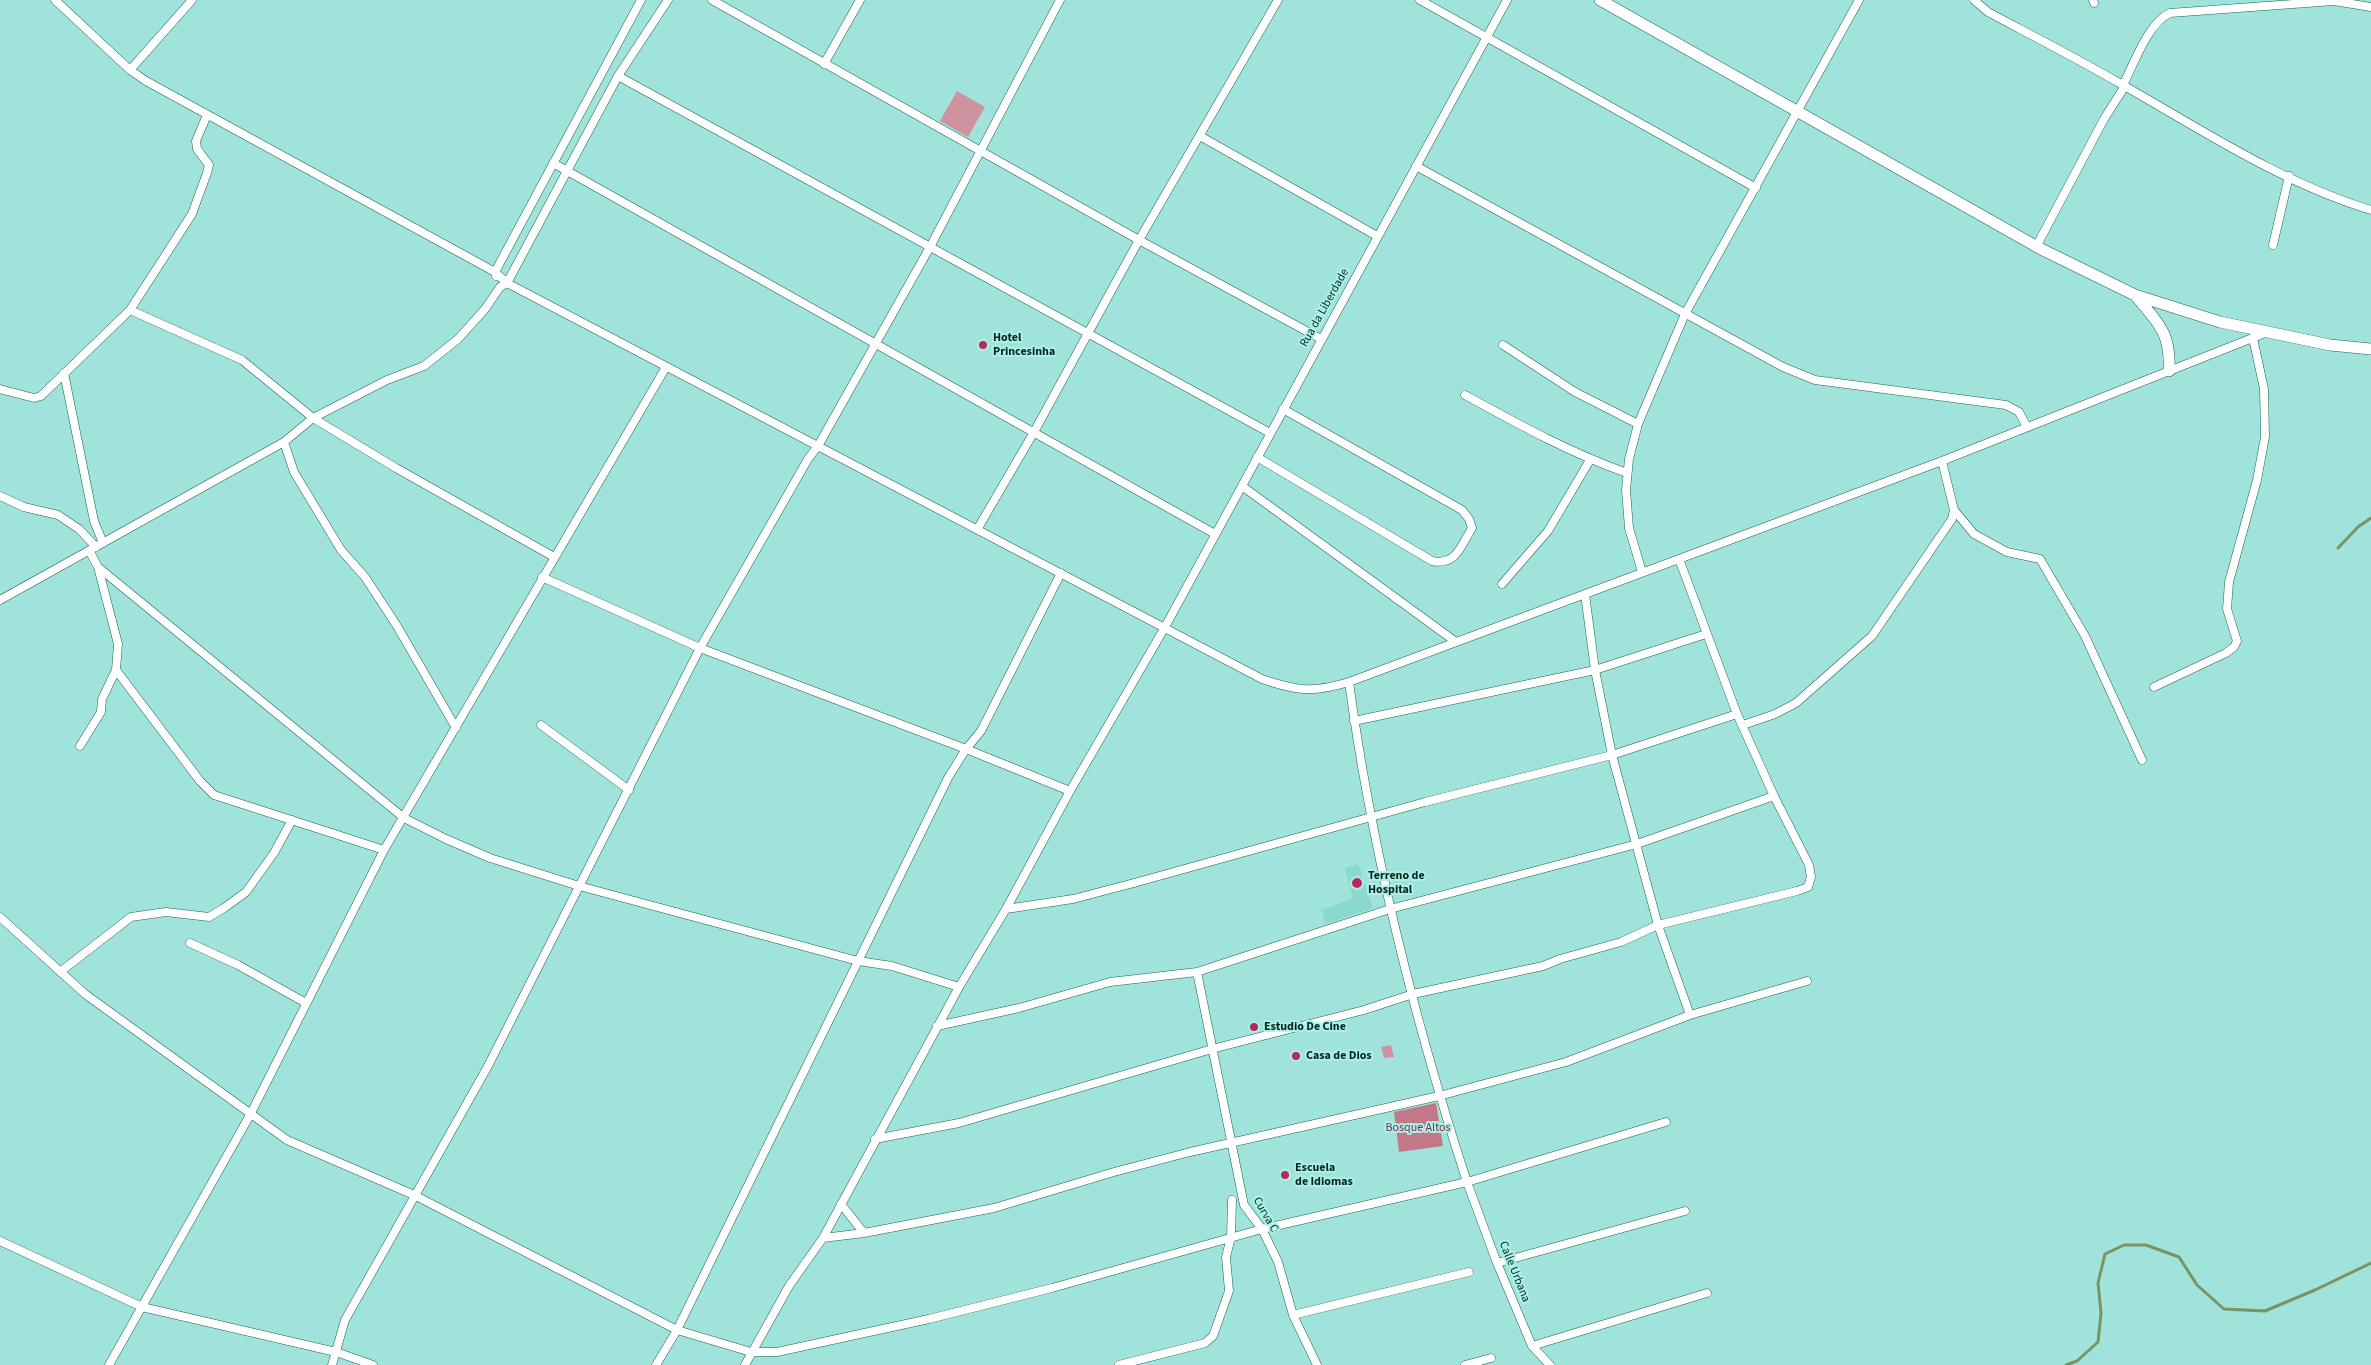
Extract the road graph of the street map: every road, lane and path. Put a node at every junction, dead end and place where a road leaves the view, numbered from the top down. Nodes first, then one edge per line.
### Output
1 (54, 0) edge
2 (192, 0) edge
3 (641, 0) edge
4 (668, 0) edge
5 (712, 0) edge
6 (860, 0) edge
7 (1060, 0) edge
8 (1278, 0) edge
9 (1420, 0) edge
10 (1507, 0) edge
11 (1600, 0) edge
12 (1859, 0) edge
13 (1974, 0) edge
14 (2371, 7) edge
15 (1486, 37) junction
16 (824, 64) junction
17 (130, 70) junction
18 (618, 76) junction
19 (2124, 86) junction
20 (1797, 110) junction
21 (207, 115) junction
22 (1200, 136) junction
23 (980, 151) junction
24 (553, 163) junction
25 (1416, 166) junction
26 (567, 169) junction
27 (2289, 176) junction
28 (1756, 188) junction
29 (2371, 210) edge
30 (1377, 236) junction
31 (1139, 240) junction
32 (2273, 245) dead end
33 (930, 247) junction
34 (2036, 247) junction
35 (495, 272) junction
36 (504, 285) junction
37 (2135, 295) junction
38 (130, 310) junction
39 (1685, 314) junction
40 (2265, 332) junction
41 (1088, 334) junction
42 (2253, 338) junction
43 (1321, 339) junction
44 (875, 344) junction
45 (1503, 345) dead end
46 (2371, 349) edge
47 (666, 367) junction
48 (2170, 371) junction
49 (64, 373) junction
50 (0, 389) edge
51 (1465, 395) dead end
52 (1283, 408) junction
53 (313, 418) junction
54 (1638, 424) junction
55 (2027, 427) junction
56 (1034, 432) junction
57 (1270, 433) junction
58 (284, 442) junction
59 (818, 446) junction
60 (1257, 457) junction
61 (1590, 460) junction
62 (1942, 461) junction
63 (1627, 473) junction
64 (1242, 486) junction
65 (0, 496) edge
66 (1954, 510) junction
67 (94, 521) junction
68 (978, 528) junction
69 (79, 529) junction
70 (1216, 534) junction
71 (96, 547) junction
72 (554, 557) junction
73 (1679, 559) junction
74 (98, 567) junction
75 (1642, 572) junction
76 (1061, 573) junction
77 (542, 577) junction
78 (1502, 584) dead end
79 (1585, 594) junction
80 (0, 600) edge
81 (1165, 627) junction
82 (1706, 634) junction
83 (1456, 642) junction
84 (700, 648) junction
85 (116, 670) junction
86 (1595, 670) junction
87 (1349, 682) junction
88 (2154, 687) dead end
89 (1737, 714) junction
90 (1354, 721) junction
91 (541, 725) dead end
92 (1743, 725) junction
93 (456, 728) junction
94 (80, 746) dead end
95 (966, 749) junction
96 (1612, 754) junction
97 (2142, 760) dead end
98 (628, 790) junction
99 (1070, 791) junction
100 (1774, 796) junction
101 (404, 818) junction
102 (1370, 818) junction
103 (292, 820) junction
104 (1637, 844) junction
105 (384, 850) junction
106 (578, 886) junction
107 (1006, 909) junction
108 (1390, 910) junction
109 (0, 917) edge
110 (1658, 925) junction
111 (190, 943) dead end
112 (858, 961) junction
113 (60, 972) junction
114 (1197, 972) junction
115 (1807, 981) dead end
116 (959, 987) junction
117 (1413, 994) junction
118 (306, 1003) junction
119 (1690, 1015) junction
120 (937, 1026) junction
121 (1212, 1049) junction
122 (1439, 1096) junction
123 (250, 1115) junction
124 (1666, 1122) dead end
125 (876, 1139) junction
126 (1230, 1143) junction
127 (1467, 1182) junction
128 (414, 1195) junction
129 (1232, 1200) dead end
130 (841, 1204) junction
131 (1685, 1211) dead end
132 (1262, 1229) junction
133 (864, 1233) junction
134 (823, 1238) junction
135 (1231, 1238) junction
136 (0, 1241) edge
137 (1497, 1263) junction
138 (1469, 1272) dead end
139 (1707, 1293) dead end
140 (142, 1307) junction
141 (1293, 1315) junction
142 (677, 1330) junction
143 (1532, 1346) junction
144 (336, 1352) junction
145 (752, 1352) junction
146 (1491, 1358) dead end
147 (109, 1365) edge
148 (332, 1365) edge
149 (373, 1365) edge
150 (656, 1365) edge
151 (745, 1365) edge
152 (1119, 1365) edge
153 (1317, 1365) edge
154 (1465, 1365) edge
155 (1550, 1365) edge

1 - 17 street
2 - 17 street
3 - 24 street
4 - 18 street
5 - 16 street
6 - 16 street
7 - 23 street
8 - 22 street
9 - 15 street
10 - 15 street, Rua da Liberdade
11 - 20 main road
12 - 20 street
13 - 19 street
14 - 19 street
15 - 25 street, Rua da Liberdade
15 - 28 street
16 - 23 street
17 - 21 street
18 - 26 street
18 - 33 street
19 - 27 street
19 - 34 street
20 - 28 street
20 - 34 main road
21 - 35 street
21 - 38 street
22 - 30 street
22 - 31 street
23 - 31 street
23 - 33 street
24 - 26 street
24 - 35 street
25 - 30 street, Rua da Liberdade
25 - 39 street
26 - 36 street
26 - 44 street
27 - 29 street
27 - 32 street
28 - 39 street
30 - 43 street, Rua da Liberdade
31 - 41 street
31 - 43 street
33 - 41 street
33 - 44 street
34 - 37 main road
35 - 36 street
36 - 47 street
36 - 53 street
37 - 40 main road
37 - 48 main road
38 - 49 street
38 - 53 street
39 - 54 street
39 - 55 street
40 - 42 street
40 - 46 main road
41 - 56 street
41 - 57 street
42 - 48 street
42 - 88 street
43 - 52 street, Rua da Liberdade
44 - 56 street
44 - 59 street
45 - 54 street
47 - 59 street
47 - 72 street
48 - 55 street
49 - 50 street
49 - 67 street
51 - 61 street
52 - 57 street, Rua da Liberdade
52 - 60 street
53 - 58 street
53 - 72 street
54 - 63 street
55 - 62 street
56 - 68 street
56 - 70 street
57 - 60 street, Rua da Liberdade
58 - 71 street
58 - 93 street
59 - 68 street
59 - 84 street
60 - 64 street, Rua da Liberdade
61 - 63 street
61 - 78 street
62 - 66 street
62 - 73 street
63 - 75 street
64 - 70 street, Rua da Liberdade
64 - 83 street
65 - 69 street
66 - 92 street
66 - 97 street
67 - 69 street
67 - 71 street
68 - 76 street
69 - 71 street
70 - 81 street, Rua da Liberdade
71 - 74 street
71 - 80 street
72 - 77 street
73 - 75 street
73 - 82 street
74 - 85 street
74 - 101 street
75 - 79 street
76 - 81 street
76 - 95 street
77 - 84 street
77 - 93 street
79 - 83 street
79 - 86 street
81 - 87 street
81 - 99 street, Rua da Liberdade
82 - 86 street
82 - 89 street
83 - 87 street
84 - 95 street
84 - 98 street
85 - 94 street
85 - 103 street
86 - 90 street
86 - 96 street
87 - 90 street, Calle Urbana
89 - 92 street
89 - 96 street
90 - 102 street, Calle Urbana
91 - 98 street
92 - 100 street
93 - 101 street
95 - 99 street
95 - 112 street
96 - 102 street
96 - 104 street
98 - 106 street
99 - 107 street, Rua da Liberdade
100 - 104 street
100 - 110 street
101 - 105 street
101 - 106 street
102 - 107 street
102 - 108 street, Calle Urbana
103 - 105 street
103 - 113 street
104 - 108 street
104 - 110 street
105 - 118 street
106 - 112 street
106 - 128 street
107 - 116 street, Rua da Liberdade
108 - 114 street
108 - 117 street, Calle Urbana
109 - 113 street
110 - 117 street
110 - 119 street
111 - 118 street
112 - 116 street
112 - 142 street
113 - 123 street
114 - 120 street
114 - 121 street, Curva C
115 - 119 street
116 - 120 street, Rua da Liberdade
117 - 121 street
117 - 122 street, Calle Urbana
118 - 123 street
119 - 122 street
120 - 125 street, Rua da Liberdade
121 - 125 street
121 - 126 street, Curva C
122 - 126 street
122 - 127 street, Calle Urbana
123 - 128 street
123 - 140 street
124 - 127 street
125 - 130 street, Rua da Liberdade
126 - 132 street, Curva C
126 - 133 street
127 - 132 street
127 - 137 street, Calle Urbana
128 - 142 street
128 - 144 street
129 - 135 street
130 - 133 street
130 - 134 street, Rua da Liberdade
131 - 137 street
132 - 135 street
132 - 141 street, Curva C
133 - 134 street
134 - 145 street, Rua da Liberdade
135 - 145 street
135 - 152 street
136 - 140 street
137 - 143 street, Calle Urbana
138 - 141 street
139 - 143 street
140 - 144 street
140 - 147 street
141 - 153 street, Curva C
142 - 145 street
142 - 150 street
143 - 155 street, Calle Urbana
144 - 148 street
144 - 149 street
145 - 151 street, Rua da Liberdade
146 - 154 street

